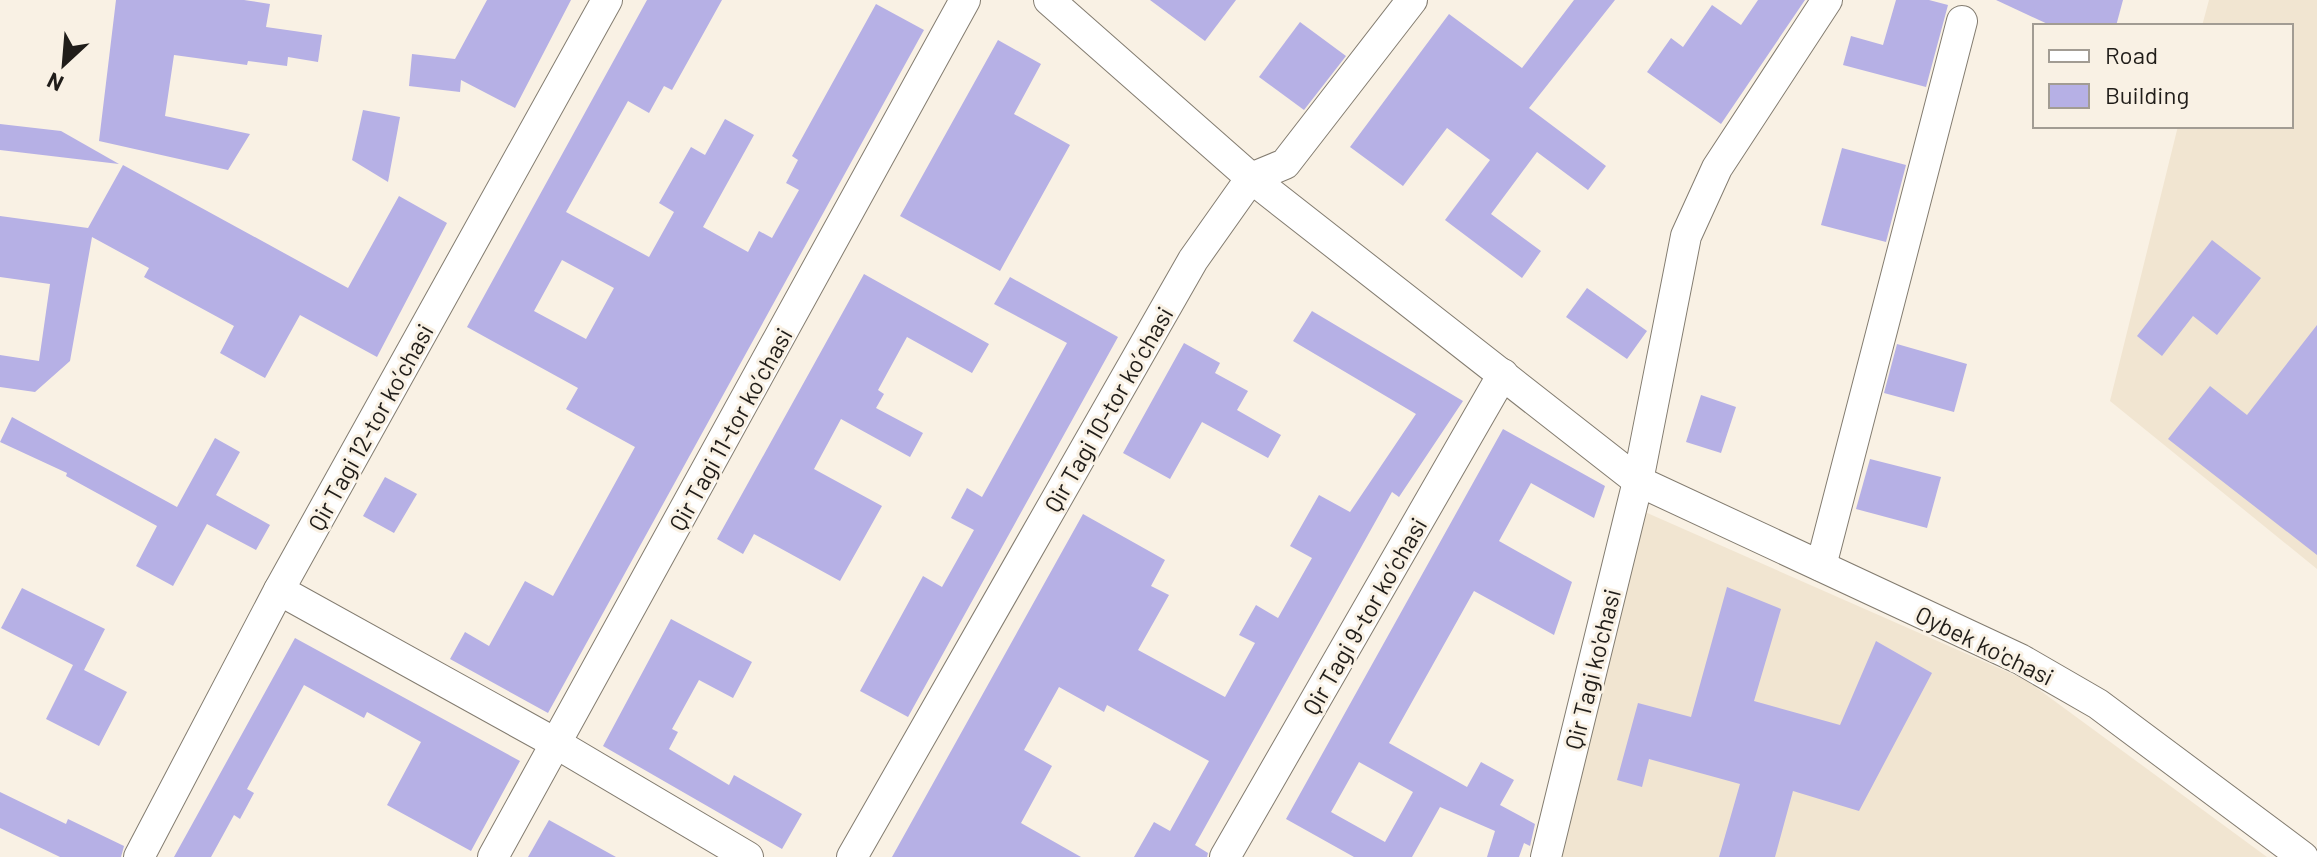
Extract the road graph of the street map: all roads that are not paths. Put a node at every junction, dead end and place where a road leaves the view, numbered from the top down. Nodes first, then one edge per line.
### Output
1 (607, 0) edge
2 (965, 0) edge
3 (1049, 0) edge
4 (1412, 0) edge
5 (1827, 0) edge
6 (1962, 21) dead end
7 (1251, 178) junction
8 (1503, 374) junction
9 (1638, 481) junction
10 (1821, 566) junction
11 (279, 590) junction
12 (557, 744) junction
13 (139, 857) edge
14 (493, 857) edge
15 (748, 857) edge
16 (852, 857) edge
17 (1225, 857) edge
18 (1546, 857) edge
19 (2303, 857) edge

1 - 11 street, Qir Tagi 12-tor koʼchasi
2 - 12 street, Qir Tagi 11-tor koʼchasi
3 - 7 street, Oybek ko'chasi
4 - 7 street
5 - 9 street, Qir Tagi ko'chasi
6 - 10 street
7 - 8 street, Oybek ko'chasi
7 - 16 street, Qir Tagi 10-tor koʼchasi
8 - 9 street, Oybek ko'chasi
8 - 17 street, Qir Tagi 9-tor koʼchasi
9 - 10 street, Oybek ko'chasi
9 - 18 street, Qir Tagi ko'chasi
10 - 19 street, Oybek ko'chasi
11 - 12 street
11 - 13 street, Qir Tagi 12-tor koʼchasi
12 - 14 street, Qir Tagi 11-tor koʼchasi
12 - 15 street

